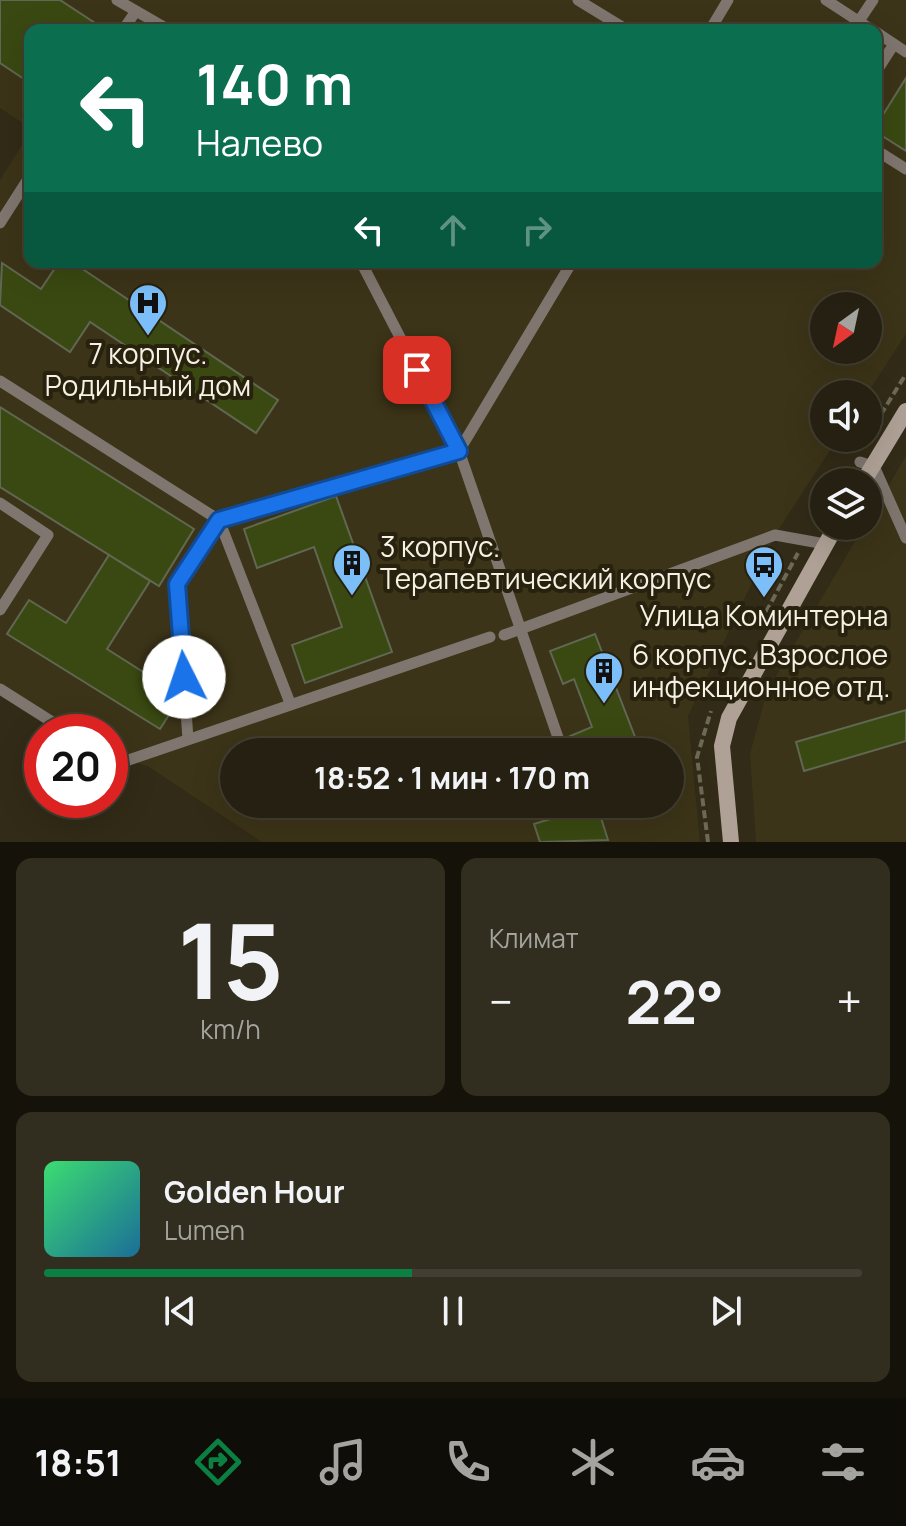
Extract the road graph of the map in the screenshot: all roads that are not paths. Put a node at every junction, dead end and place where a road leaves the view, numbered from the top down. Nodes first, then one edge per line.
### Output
1 (117, 0) edge
2 (578, 0) edge
3 (728, 0) edge
4 (826, 0) edge
5 (873, 0) edge
6 (136, 11) junction
7 (859, 21) junction
8 (127, 24) edge
9 (159, 24) edge
10 (617, 24) edge
11 (714, 24) edge
12 (864, 24) edge
13 (882, 36) edge
14 (894, 44) junction
15 (906, 52) edge
16 (882, 63) edge
17 (882, 154) edge
18 (906, 169) edge
19 (24, 185) edge
20 (0, 223) edge
21 (364, 268) edge
22 (568, 268) edge
23 (0, 381) edge
24 (906, 411) edge
25 (459, 451) junction
26 (868, 464) junction
27 (867, 468) edge
28 (0, 503) edge
29 (219, 520) junction
30 (810, 538) edge
31 (906, 538) edge
32 (815, 540) edge
33 (0, 610) edge
34 (521, 629) junction
35 (504, 635) dead end
36 (490, 637) dead end
37 (0, 689) edge
38 (290, 703) junction
39 (40, 714) edge
40 (558, 738) edge
41 (188, 739) junction
42 (128, 760) edge
43 (731, 842) edge

1 - 6 lane
2 - 10 lane
3 - 11 lane
4 - 7 lane
5 - 7 lane
6 - 8 lane
6 - 9 lane
7 - 12 lane
13 - 14 lane
14 - 15 lane
14 - 16 lane
17 - 18 lane
19 - 20 lane
21 - 25 lane
22 - 25 lane
23 - 29 lane
24 - 26 street
25 - 29 lane
25 - 34 lane
26 - 27 street
26 - 31 lane
28 - 33 lane
29 - 38 lane
29 - 41 lane
30 - 34 lane
32 - 43 street
34 - 35 lane
34 - 40 lane
36 - 38 lane
37 - 39 lane
38 - 41 lane
41 - 42 lane

